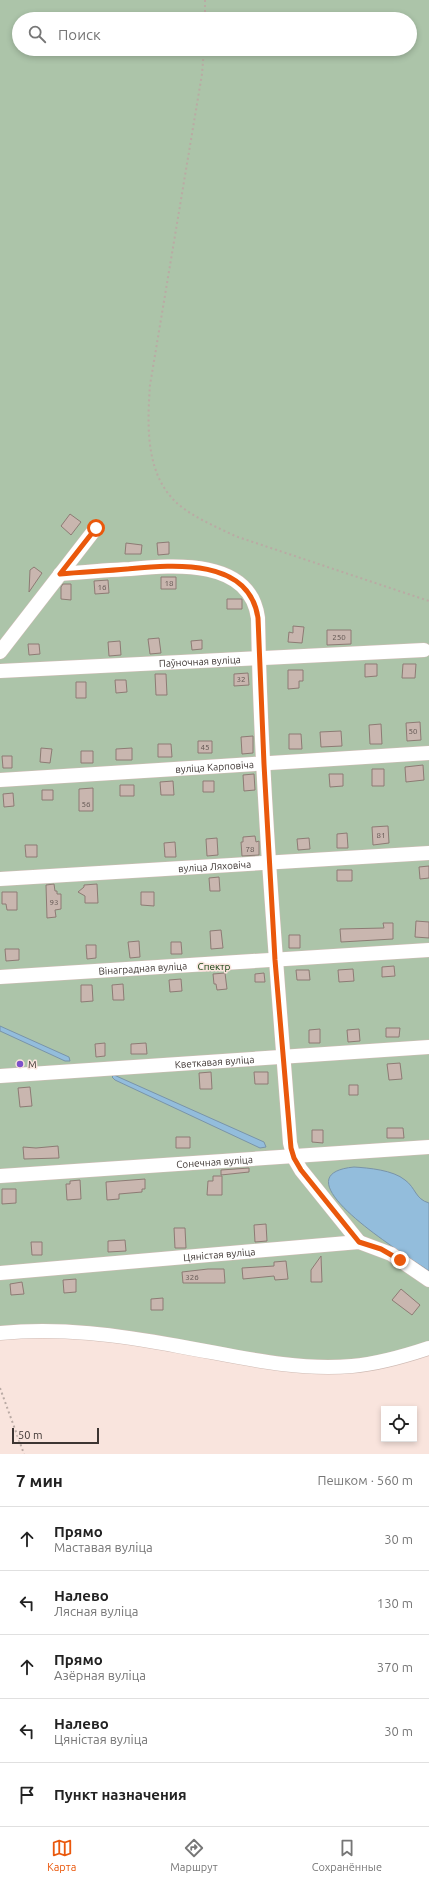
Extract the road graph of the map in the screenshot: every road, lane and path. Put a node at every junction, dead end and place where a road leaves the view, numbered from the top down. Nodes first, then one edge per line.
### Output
1 (205, 0) edge
2 (205, 12) edge
3 (203, 56) edge
4 (96, 528) dead end
5 (60, 574) junction
6 (429, 601) edge
7 (424, 650) dead end
8 (0, 652) edge
9 (259, 658) junction
10 (0, 671) edge
11 (429, 752) edge
12 (264, 764) junction
13 (0, 780) edge
14 (429, 853) edge
15 (270, 863) junction
16 (0, 879) edge
17 (429, 950) edge
18 (275, 960) junction
19 (0, 977) edge
20 (429, 1047) edge
21 (284, 1056) junction
22 (0, 1076) edge
23 (429, 1148) edge
24 (294, 1158) junction
25 (0, 1176) edge
26 (359, 1242) junction
27 (0, 1273) edge
28 (429, 1280) edge
29 (0, 1333) edge
30 (429, 1348) edge
31 (0, 1388) edge
32 (24, 1454) edge

1 - 2 path
3 - 6 path
4 - 5 street
5 - 8 street
5 - 9 street
7 - 9 street, Паўночная вуліца
9 - 10 street, Паўночная вуліца
9 - 12 street
11 - 12 street, вуліца Карповіча
12 - 13 street, вуліца Карповіча
12 - 15 street
14 - 15 street, вуліца Ляховіча
15 - 16 street, вуліца Ляховіча
15 - 18 street
17 - 18 street, Вінаградная вуліца
18 - 19 street, Вінаградная вуліца
18 - 21 street
20 - 21 street, Кветкавая вуліца
21 - 22 street, Кветкавая вуліца
21 - 24 street
23 - 24 street, Сонечная вуліца
24 - 25 street, Сонечная вуліца
24 - 26 street
26 - 27 street, Цяністая вуліца
26 - 28 street, Цяністая вуліца
29 - 30 street
31 - 32 path

